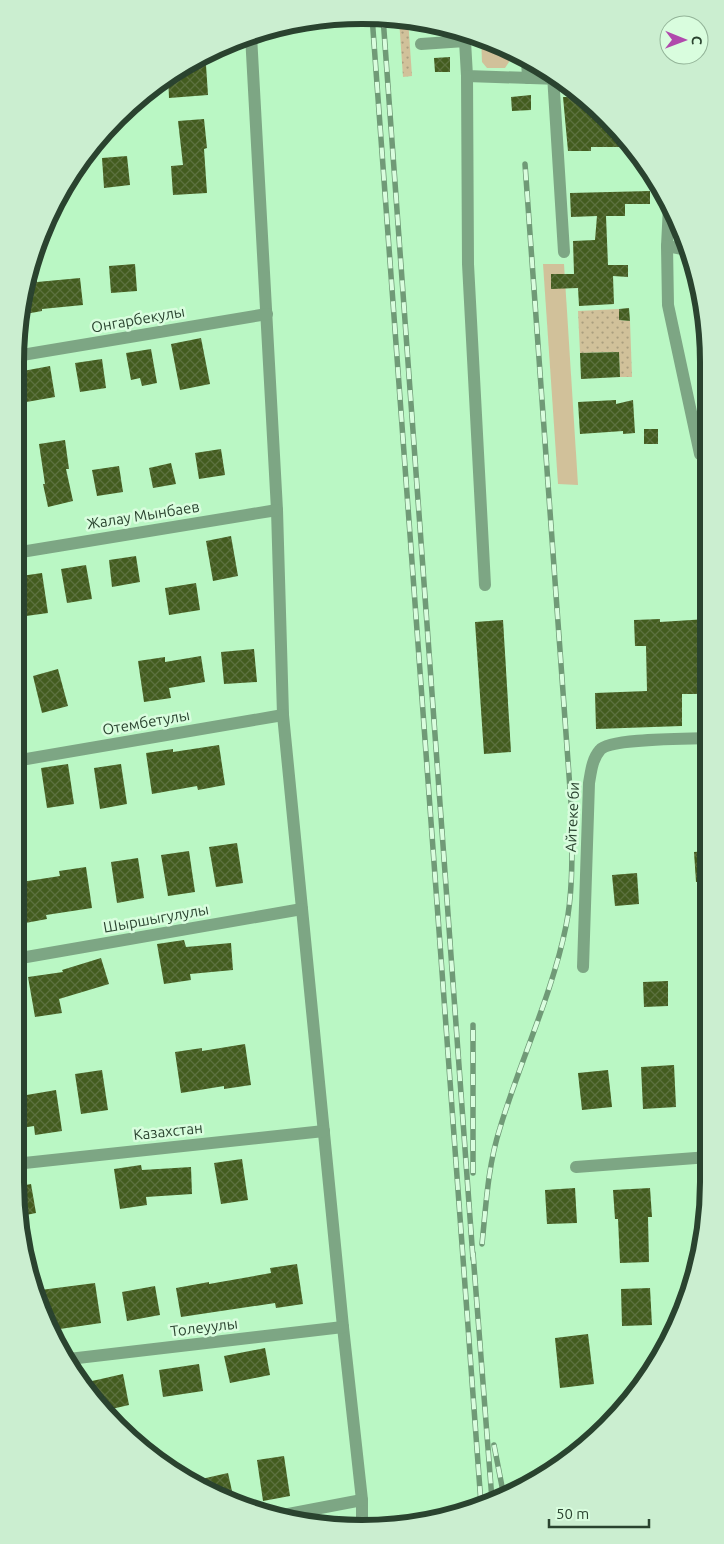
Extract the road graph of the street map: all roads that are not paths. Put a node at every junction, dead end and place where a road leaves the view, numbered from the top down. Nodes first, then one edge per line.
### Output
1 (251, 43) edge
2 (421, 44) dead end
3 (527, 67) edge
4 (467, 76) junction
5 (528, 78) junction
6 (545, 78) edge
7 (555, 85) edge
8 (668, 219) edge
9 (667, 246) junction
10 (680, 249) edge
11 (564, 252) dead end
12 (267, 314) junction
13 (24, 355) edge
14 (700, 441) edge
15 (277, 510) junction
16 (24, 552) edge
17 (485, 585) dead end
18 (283, 714) junction
19 (700, 738) edge
20 (24, 759) edge
21 (302, 909) junction
22 (24, 957) edge
23 (583, 967) dead end
24 (324, 1131) junction
25 (700, 1159) edge
26 (24, 1163) edge
27 (576, 1167) dead end
28 (343, 1327) junction
29 (74, 1358) edge
30 (362, 1500) junction
31 (293, 1513) edge
32 (362, 1520) edge

1 - 12 street
2 - 4 street
3 - 5 street
4 - 5 street
4 - 17 street
5 - 6 street
7 - 11 street
8 - 9 street
9 - 10 street
9 - 14 street
12 - 13 street, Онгарбекулы
12 - 15 street
15 - 16 street, Жалау Мынбаев
15 - 18 street
18 - 20 street, Отембетулы
18 - 21 street
19 - 23 street, Айтеке би
21 - 22 street, Шыршыгулулы
21 - 24 street
24 - 26 street, Казахстан
24 - 28 street
25 - 27 street
28 - 29 street, Толеуулы
28 - 30 street
30 - 31 street
30 - 32 street

